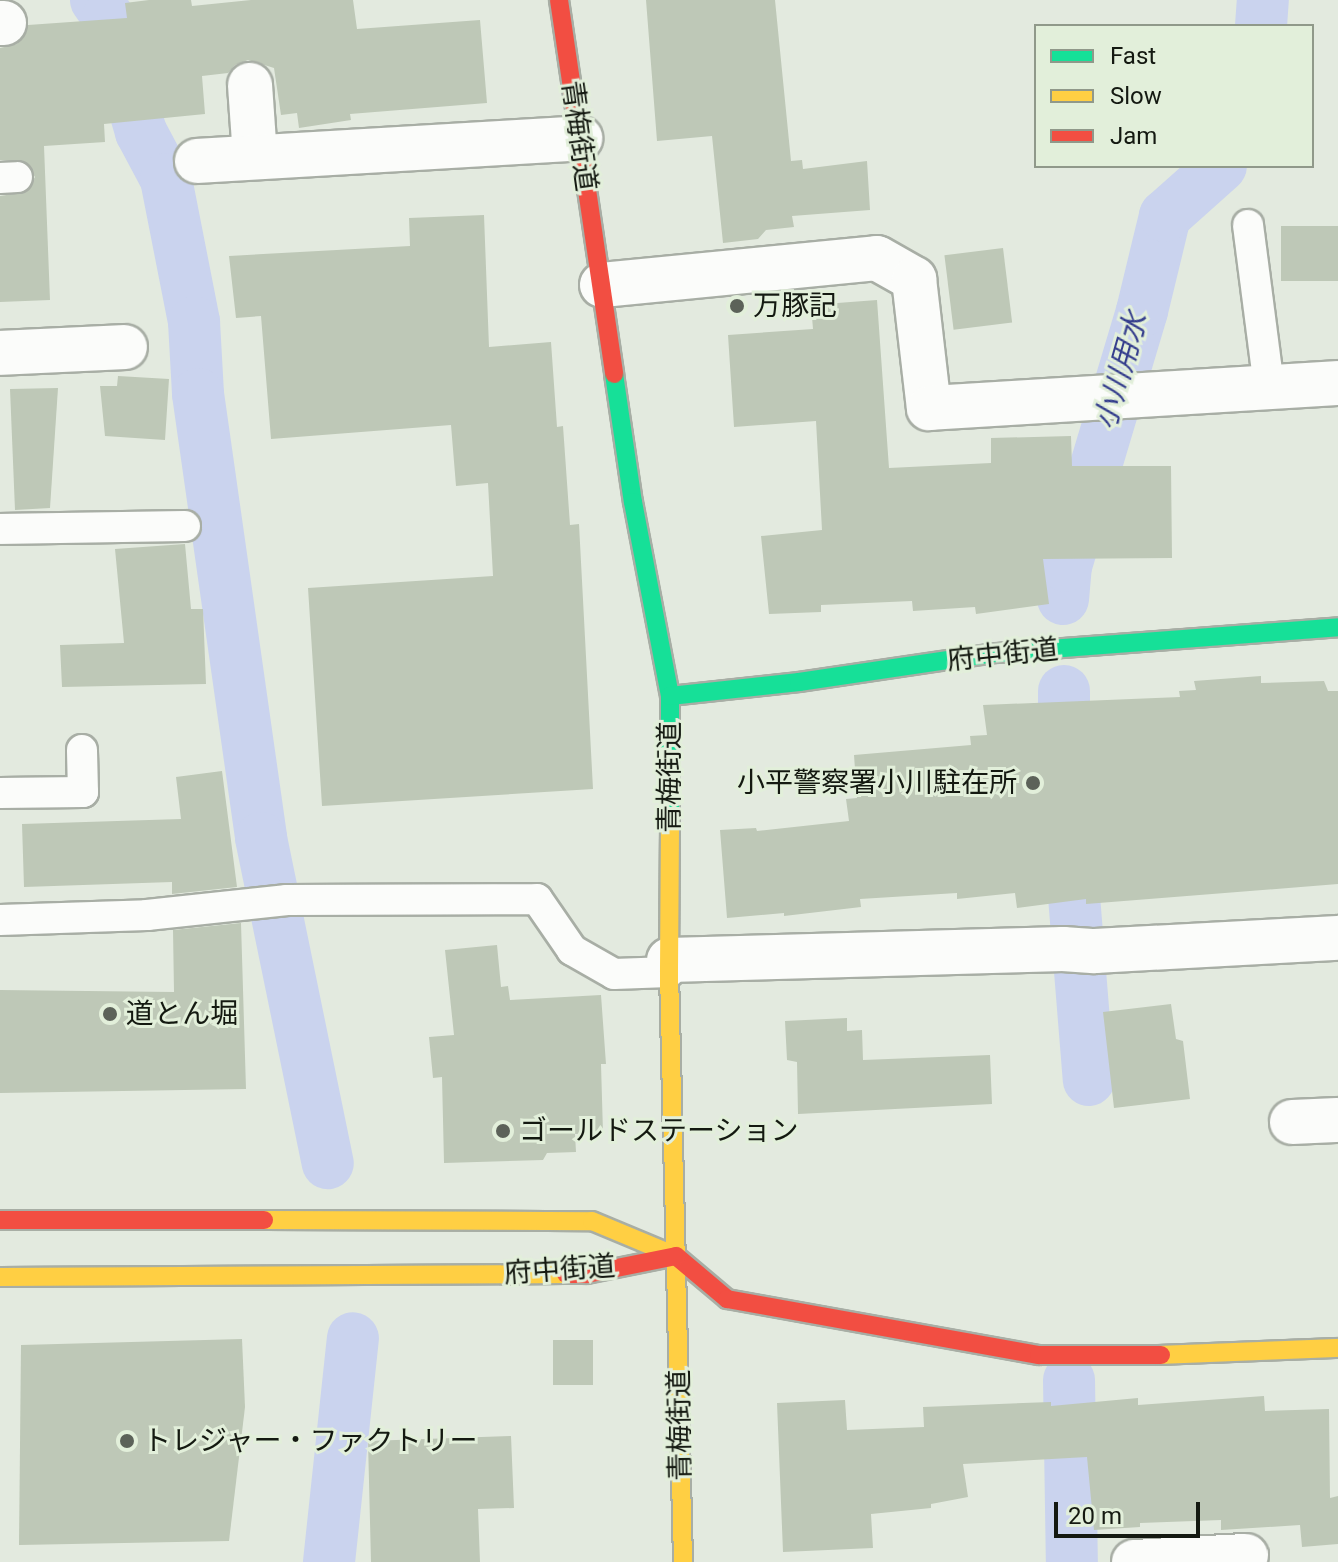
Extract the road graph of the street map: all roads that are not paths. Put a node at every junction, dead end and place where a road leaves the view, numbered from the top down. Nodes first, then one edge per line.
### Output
1 (559, 0) edge
2 (250, 85) dead end
3 (580, 138) junction
4 (255, 157) junction
5 (197, 161) dead end
6 (1248, 225) dead end
7 (602, 285) junction
8 (125, 347) dead end
9 (0, 353) edge
10 (1338, 383) edge
11 (1269, 387) junction
12 (185, 526) dead end
13 (0, 529) edge
14 (1338, 627) edge
15 (670, 696) junction
16 (82, 750) dead end
17 (0, 793) edge
18 (0, 920) edge
19 (1338, 938) edge
20 (669, 966) junction
21 (1338, 1120) edge
22 (1292, 1122) dead end
23 (0, 1220) edge
24 (676, 1256) junction
25 (0, 1277) edge
26 (1338, 1348) edge
27 (1246, 1556) dead end
28 (683, 1562) edge
29 (1134, 1562) edge

1 - 3 main road, 青梅街道
2 - 4 street
3 - 4 street
3 - 7 main road, 青梅街道
4 - 5 street
6 - 11 lane
7 - 11 street
7 - 15 main road, 青梅街道
8 - 9 street
10 - 11 street
12 - 13 lane
14 - 15 main road, 府中街道
15 - 20 main road, 青梅街道
16 - 17 lane
18 - 20 lane
19 - 20 street
20 - 24 main road, 青梅街道
21 - 22 street
23 - 24 main road, 府中街道
24 - 25 main road, 府中街道
24 - 26 main road
24 - 28 main road, 青梅街道
27 - 29 street

